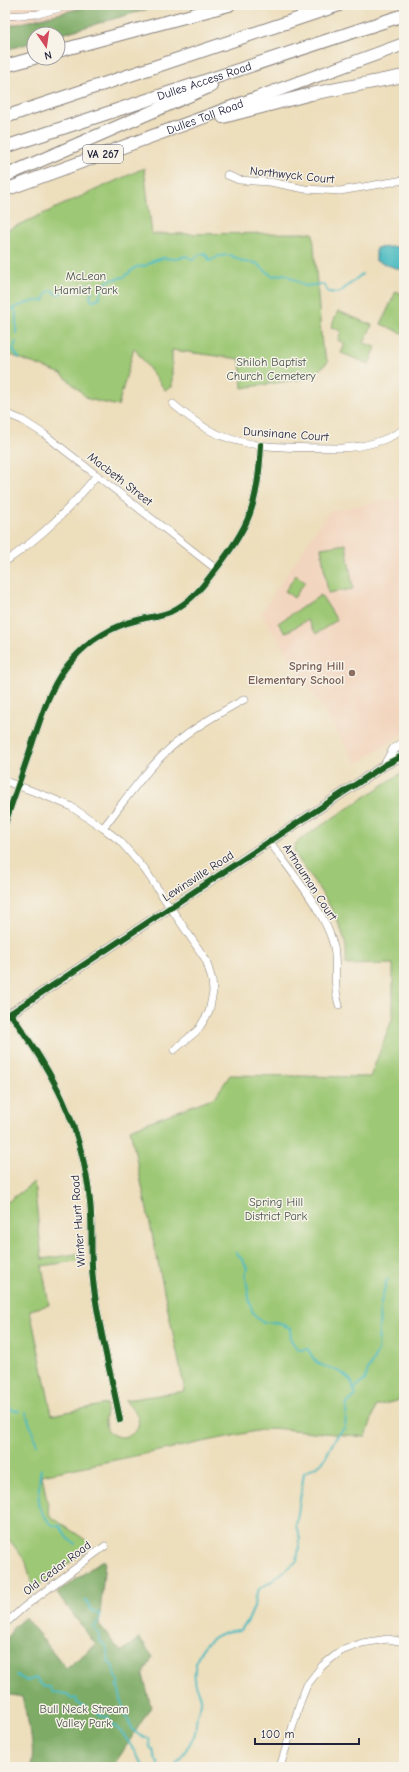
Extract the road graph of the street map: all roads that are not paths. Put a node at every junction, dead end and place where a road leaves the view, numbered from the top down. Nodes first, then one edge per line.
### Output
1 (71, 5) edge
2 (197, 5) edge
3 (229, 5) edge
4 (338, 5) edge
5 (404, 15) edge
6 (5, 16) edge
7 (122, 33) junction
8 (404, 44) edge
9 (66, 49) edge
10 (291, 52) junction
11 (26, 60) edge
12 (5, 66) edge
13 (404, 76) edge
14 (5, 117) edge
15 (164, 131) junction
16 (5, 147) edge
17 (227, 175) dead end
18 (5, 176) edge
19 (404, 180) edge
20 (5, 190) edge
21 (173, 404) dead end
22 (5, 413) edge
23 (404, 429) edge
24 (261, 445) junction
25 (97, 475) junction
26 (5, 562) edge
27 (216, 569) junction
28 (245, 699) dead end
29 (404, 742) edge
30 (404, 755) edge
31 (385, 765) junction
32 (5, 781) edge
33 (18, 786) junction
34 (5, 824) edge
35 (103, 828) junction
36 (270, 842) junction
37 (171, 908) junction
38 (339, 1005) dead end
39 (8, 1015) edge
40 (174, 1050) dead end
41 (120, 1420) dead end
42 (105, 1546) dead end
43 (5, 1624) edge
44 (404, 1642) edge
45 (280, 1767) edge

1 - 6 street
2 - 7 highway
3 - 7 highway
4 - 14 highway
5 - 10 highway, Dulles Access Road
7 - 9 highway
8 - 15 highway, Dulles Toll Road / VA 267
10 - 16 highway, Dulles Access Road
10 - 18 highway
11 - 12 highway
13 - 15 highway
15 - 20 highway, Dulles Toll Road / VA 267
17 - 19 street, Northwyck Court
21 - 24 street, Dunsinane Court
22 - 25 street, Macbeth Street
23 - 24 street, Dunsinane Court
24 - 27 street
25 - 26 street
25 - 27 street, Macbeth Street
27 - 33 street
28 - 35 street
29 - 31 main road, Lewinsville Road
30 - 31 main road, Lewinsville Road
31 - 36 main road, Lewinsville Road
32 - 33 street
33 - 34 street
33 - 35 street
35 - 37 street
36 - 37 main road, Lewinsville Road
36 - 38 street, Artnauman Court
37 - 39 main road, Lewinsville Road
37 - 40 street
39 - 41 street, Winter Hunt Road
42 - 43 street, Old Cedar Road
44 - 45 street

